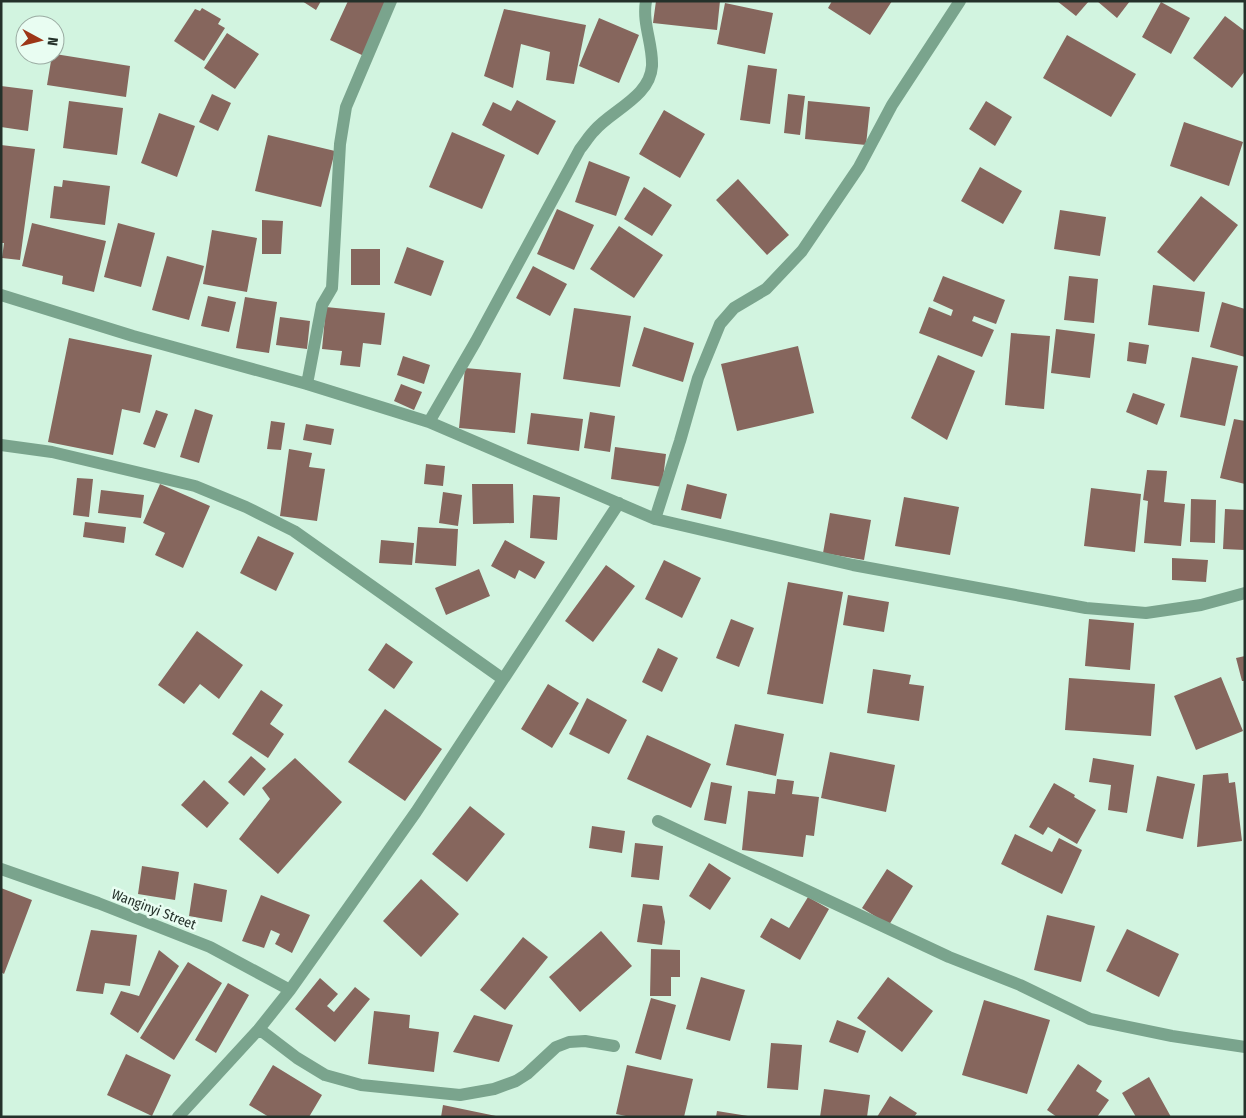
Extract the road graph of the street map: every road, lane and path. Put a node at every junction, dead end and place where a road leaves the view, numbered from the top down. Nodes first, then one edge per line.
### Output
1 (391, 1) edge
2 (646, 1) edge
3 (960, 1) edge
4 (1, 295) edge
5 (307, 384) junction
6 (428, 422) junction
7 (1, 445) edge
8 (619, 503) junction
9 (655, 518) junction
10 (1245, 593) edge
11 (503, 679) junction
12 (658, 821) dead end
13 (1, 870) edge
14 (290, 990) junction
15 (259, 1029) junction
16 (614, 1046) dead end
17 (1245, 1047) edge
18 (178, 1117) edge

1 - 5 street
2 - 6 street
3 - 9 street
4 - 5 street
5 - 6 street
6 - 8 street
7 - 11 street
8 - 9 street
8 - 11 street
9 - 10 street
11 - 14 street
12 - 17 street
13 - 14 street, Wanginyi Street
14 - 15 street
15 - 16 street
15 - 18 street

